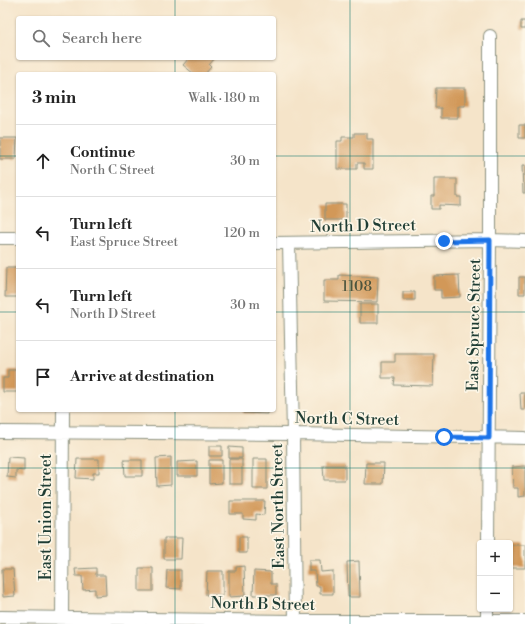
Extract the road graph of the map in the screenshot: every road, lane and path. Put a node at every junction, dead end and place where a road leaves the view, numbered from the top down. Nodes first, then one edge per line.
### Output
1 (490, 36) dead end
2 (0, 238) edge
3 (16, 238) edge
4 (490, 240) junction
5 (525, 241) edge
6 (276, 243) edge
7 (289, 243) junction
8 (63, 412) edge
9 (0, 432) edge
10 (63, 433) junction
11 (293, 434) junction
12 (489, 438) junction
13 (525, 438) edge
14 (488, 540) edge
15 (0, 617) edge
16 (487, 618) edge
17 (62, 621) edge
18 (525, 621) edge
19 (295, 622) edge

1 - 4 street, East Spruce Street
2 - 3 street
4 - 5 street, North D Street
4 - 7 street, North D Street
4 - 12 street, East Spruce Street
6 - 7 street, North D Street
7 - 11 street, East North Street
8 - 10 street, East Union Street
9 - 10 street, North C Street
10 - 11 street, North C Street
10 - 17 street, East Union Street
11 - 12 street, North C Street
11 - 19 street, East North Street
12 - 13 street, North C Street
12 - 14 street, East Spruce Street
15 - 17 street, North B Street
16 - 18 street, North B Street
16 - 19 street, North B Street
17 - 19 street, North B Street

